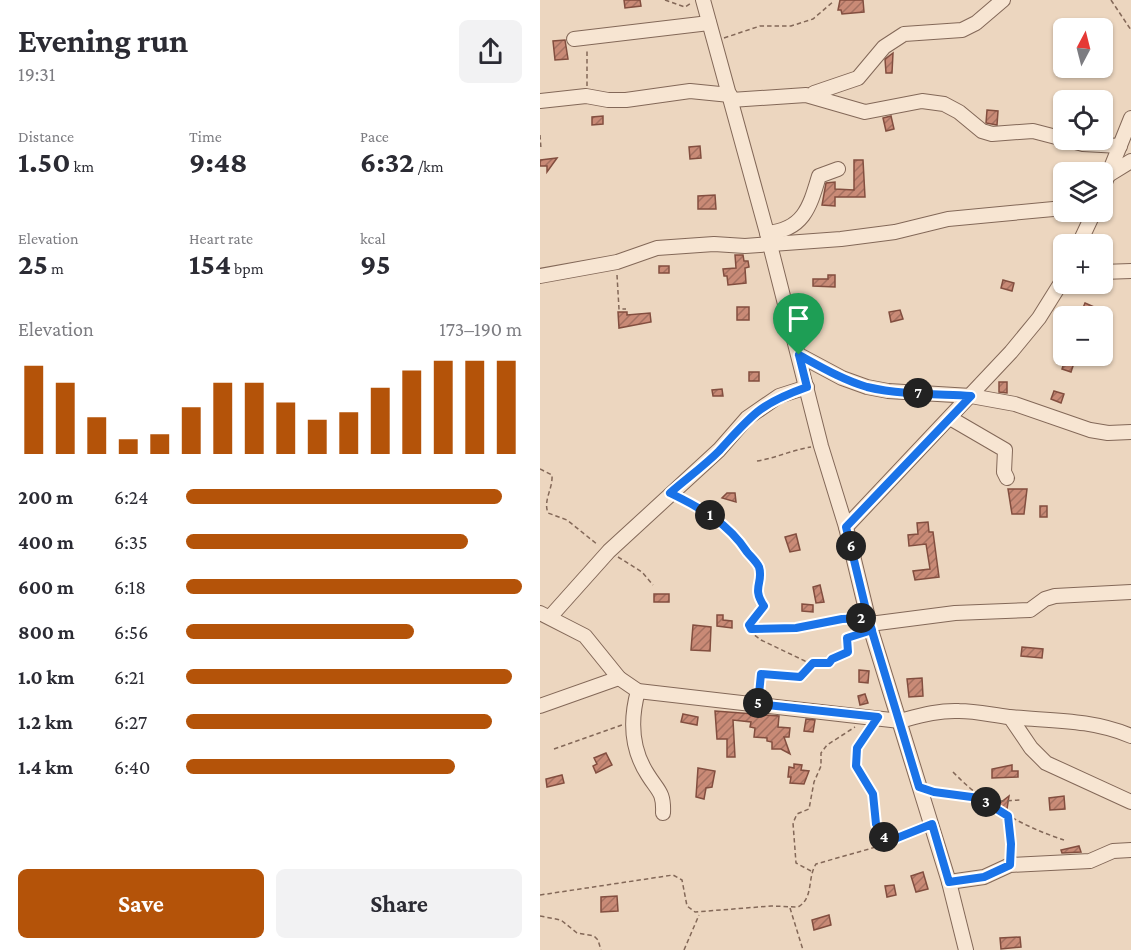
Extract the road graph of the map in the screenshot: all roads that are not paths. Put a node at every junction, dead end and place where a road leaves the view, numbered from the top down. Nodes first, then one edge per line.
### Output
1 (703, 0) edge
2 (1003, 0) edge
3 (709, 23) junction
4 (581, 37) road end
5 (806, 95) junction
6 (731, 98) junction
7 (540, 101) edge
8 (1131, 118) edge
9 (1125, 141) edge
10 (1131, 161) edge
11 (1113, 166) edge
12 (838, 169) dead end
13 (1113, 173) edge
14 (1053, 209) edge
15 (768, 238) junction
16 (1131, 271) edge
17 (1113, 272) edge
18 (540, 276) edge
19 (1054, 294) edge
20 (799, 355) junction
21 (807, 387) junction
22 (971, 396) junction
23 (950, 418) junction
24 (1131, 432) edge
25 (1007, 478) dead end
26 (846, 527) junction
27 (1131, 592) edge
28 (545, 615) edge
29 (870, 624) junction
30 (619, 678) junction
31 (638, 692) junction
32 (540, 706) edge
33 (1010, 717) junction
34 (900, 721) junction
35 (1131, 736) edge
36 (1131, 802) edge
37 (663, 813) dead end
38 (1131, 850) edge
39 (949, 882) junction
40 (966, 950) edge

1 - 3 street
2 - 5 street
3 - 4 street
3 - 6 street
5 - 6 street
5 - 9 street
6 - 7 street
6 - 15 street
8 - 9 street
9 - 11 street
10 - 13 street
12 - 15 street
14 - 15 street
15 - 18 street
15 - 20 street
16 - 17 street
19 - 22 street
20 - 21 street
20 - 22 street
21 - 26 street
21 - 28 street
22 - 23 street
22 - 24 street
23 - 25 street
23 - 26 street
26 - 29 street
27 - 29 street
28 - 30 street
29 - 34 street
30 - 31 street
30 - 32 street
31 - 34 street
31 - 37 street
33 - 34 street
33 - 35 street
33 - 36 street
34 - 39 street
38 - 39 street
39 - 40 street

